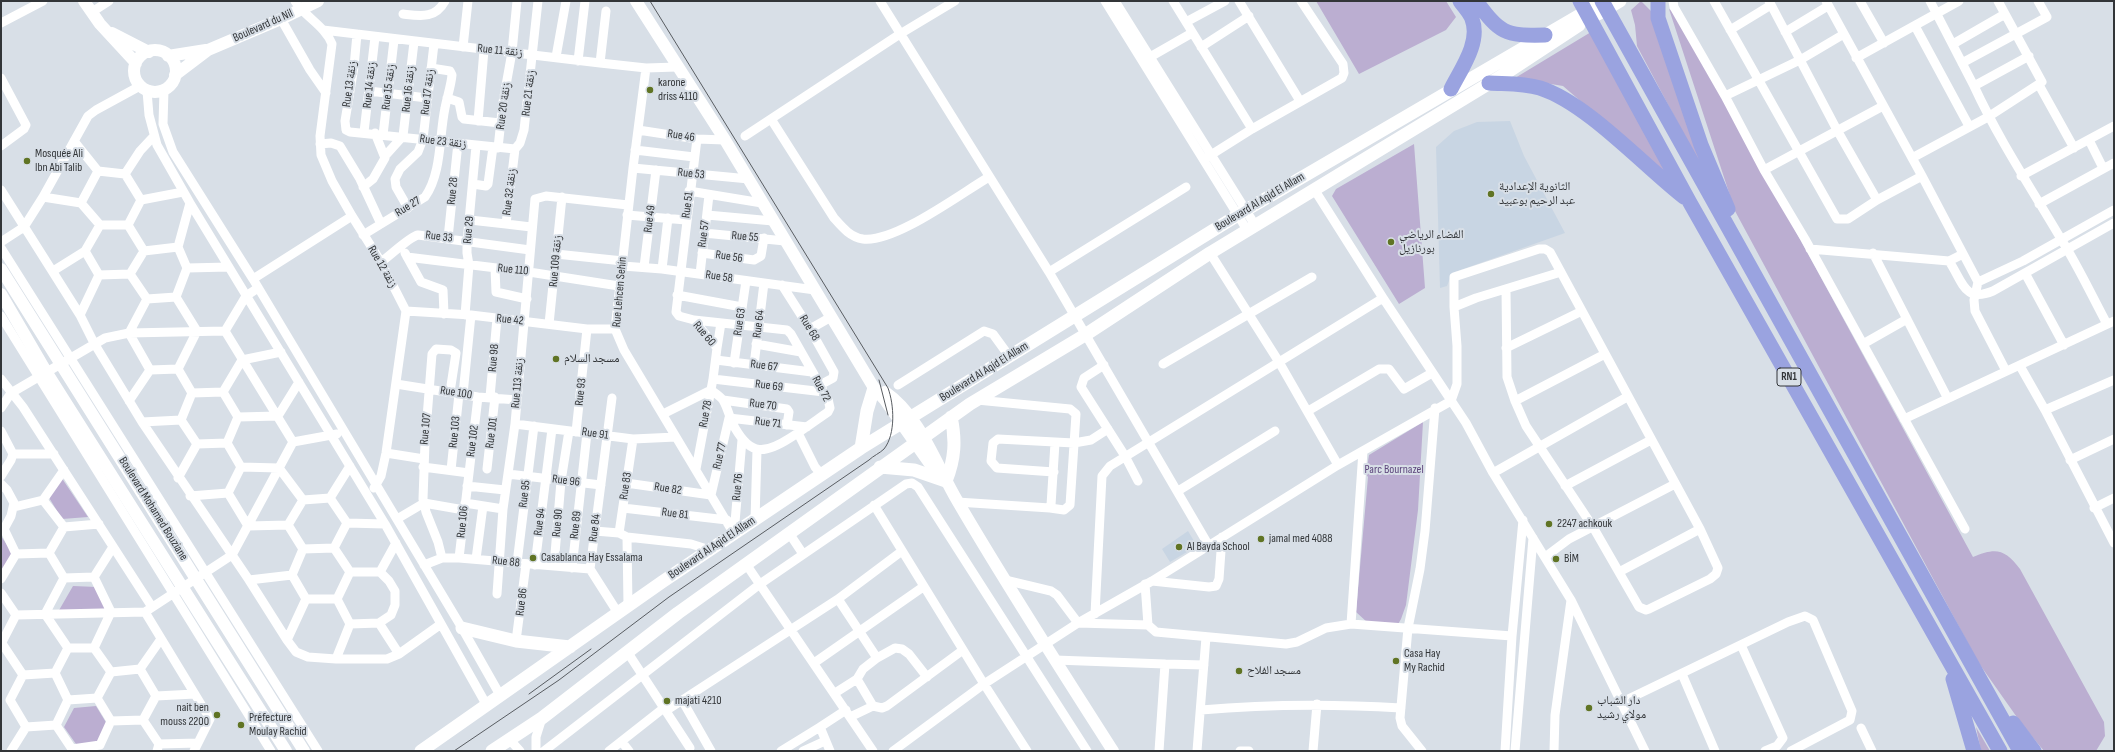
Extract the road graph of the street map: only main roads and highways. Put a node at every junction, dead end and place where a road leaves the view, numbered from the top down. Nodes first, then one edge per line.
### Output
1 (1460, 1) edge
2 (1476, 1) edge
3 (1580, 1) edge
4 (1603, 1) edge
5 (1620, 1) edge
6 (1658, 1) edge
7 (1569, 26) junction
8 (1545, 35) junction
9 (1489, 83) junction
10 (1451, 89) junction
11 (1689, 201) junction
12 (1755, 274) junction
13 (874, 388) road end
14 (950, 417) junction
15 (861, 448) junction
16 (880, 467) junction
17 (462, 628) road end
18 (570, 647) junction
19 (1962, 647) junction
20 (1946, 653) junction
21 (421, 751) edge
22 (492, 751) edge
23 (1974, 751) edge
24 (2000, 751) edge
25 (2020, 751) edge
26 (2034, 751) edge

1 - 10 highway
2 - 8 highway
3 - 11 highway, RN1
4 - 7 main road
4 - 12 highway, RN1
5 - 7 main road
6 - 12 highway
7 - 8 main road, Boulevard Al Aqid El Allam
7 - 9 main road, Boulevard Al Aqid El Allam
8 - 10 main road, Boulevard Al Aqid El Allam
9 - 11 highway
9 - 14 main road, Boulevard Al Aqid El Allam
10 - 15 main road, Boulevard Al Aqid El Allam
11 - 20 highway, RN1
12 - 19 highway, RN1
13 - 15 main road
14 - 16 main road, Boulevard Al Aqid El Allam
14 - 16 main road
15 - 18 main road, Boulevard Al Aqid El Allam
16 - 22 main road, Boulevard Al Aqid El Allam
17 - 18 main road
18 - 21 main road, Boulevard Al Aqid El Allam
19 - 25 highway, RN1
19 - 26 highway
20 - 23 highway
20 - 24 highway, RN1

